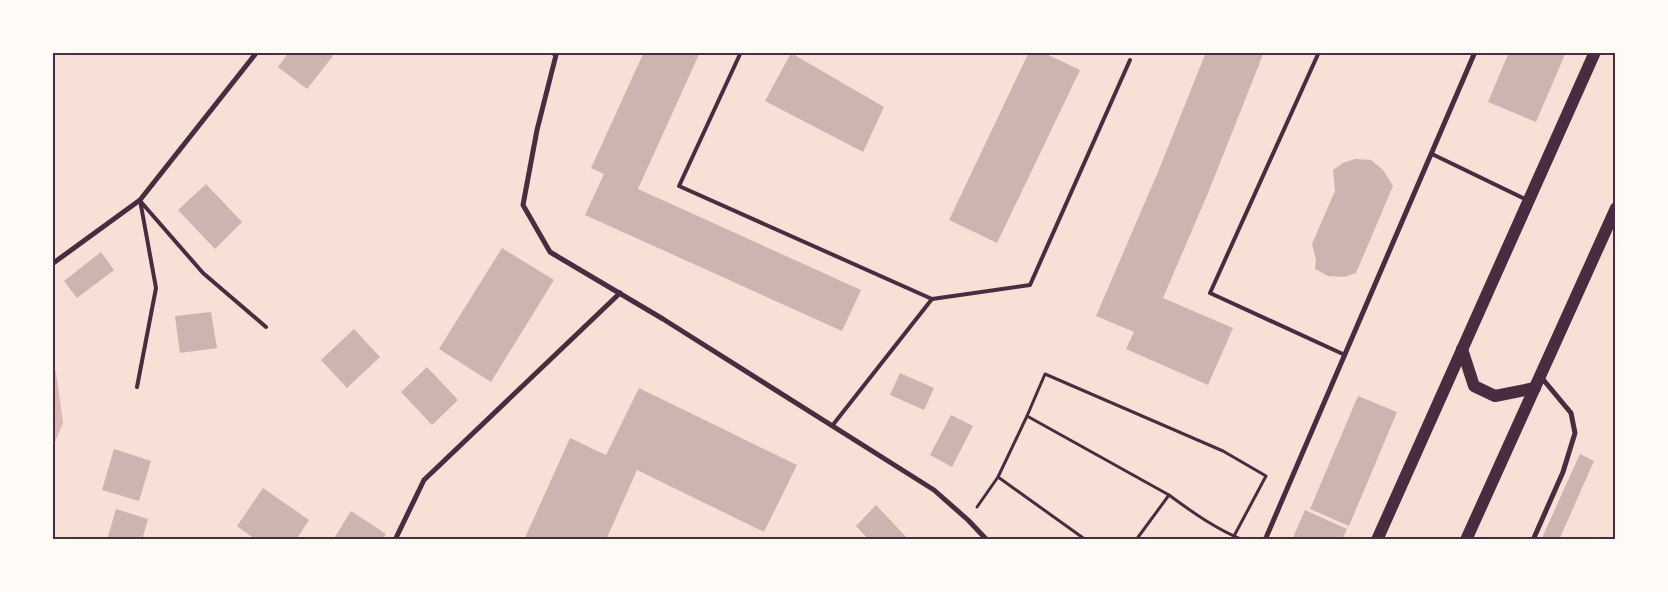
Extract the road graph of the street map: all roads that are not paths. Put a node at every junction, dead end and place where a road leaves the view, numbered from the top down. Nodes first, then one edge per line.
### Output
1 (257, 52) edge
2 (741, 52) edge
3 (1319, 52) edge
4 (1476, 52) edge
5 (1596, 52) edge
6 (555, 53) edge
7 (1130, 60) dead end
8 (1432, 154) junction
9 (140, 200) junction
10 (1529, 201) junction
11 (1616, 208) edge
12 (52, 264) edge
13 (620, 293) junction
14 (932, 299) junction
15 (266, 327) dead end
16 (1462, 349) junction
17 (1345, 356) junction
18 (1540, 375) junction
19 (137, 387) dead end
20 (1535, 388) junction
21 (832, 426) junction
22 (395, 540) edge
23 (987, 540) edge
24 (1265, 540) edge
25 (1377, 540) edge
26 (1466, 540) edge
27 (1533, 540) edge

1 - 9 street
2 - 14 lane
3 - 17 lane
4 - 8 street
5 - 10 main road
6 - 13 street
7 - 14 lane
8 - 10 lane
8 - 17 street
9 - 12 street
9 - 15 lane
9 - 19 lane
10 - 16 main road
11 - 18 main road
13 - 21 street
13 - 22 street
14 - 21 lane
16 - 20 main road
16 - 25 main road
17 - 24 street
18 - 20 main road
18 - 27 street
20 - 26 main road
21 - 23 street

